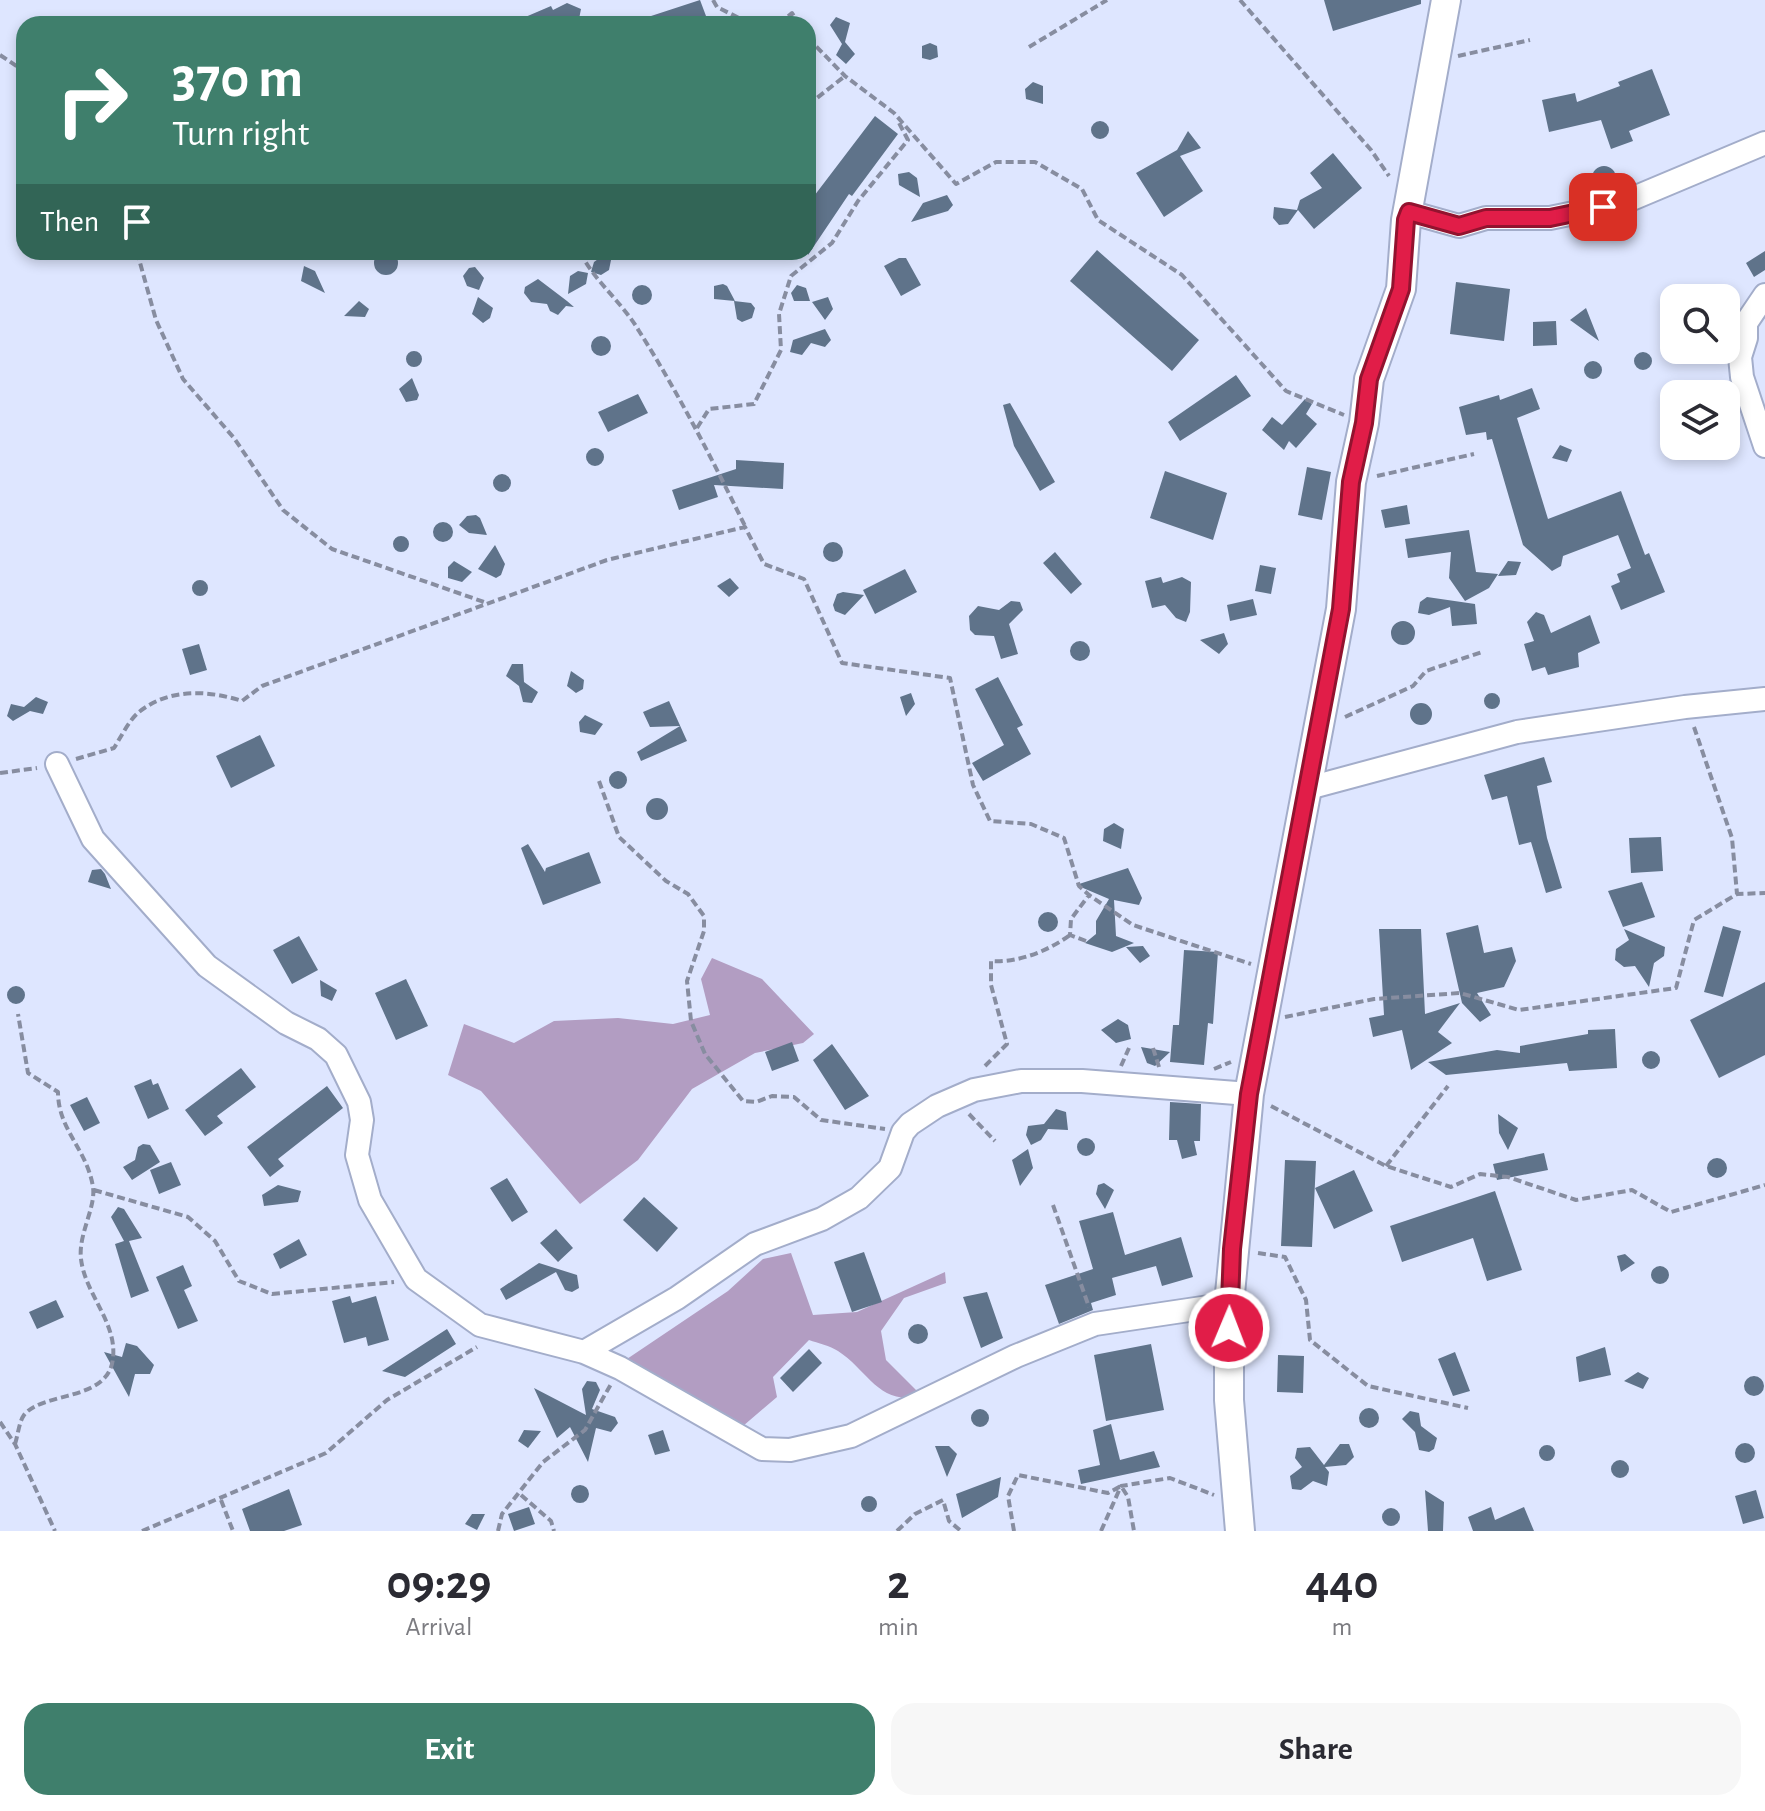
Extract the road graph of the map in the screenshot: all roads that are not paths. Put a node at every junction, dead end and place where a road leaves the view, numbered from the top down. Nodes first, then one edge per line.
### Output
1 (1446, 0) edge
2 (1765, 143) edge
3 (1410, 210) junction
4 (1765, 295) edge
5 (1765, 446) edge
6 (1765, 699) edge
7 (57, 764) road end
8 (1305, 789) junction
9 (1249, 1094) junction
10 (1229, 1304) junction
11 (584, 1352) junction
12 (1238, 1517) edge

1 - 3 street
2 - 3 street
3 - 8 street
4 - 5 street
6 - 8 street
7 - 11 street
8 - 9 street
9 - 10 street
9 - 11 street
10 - 11 street
10 - 12 street

